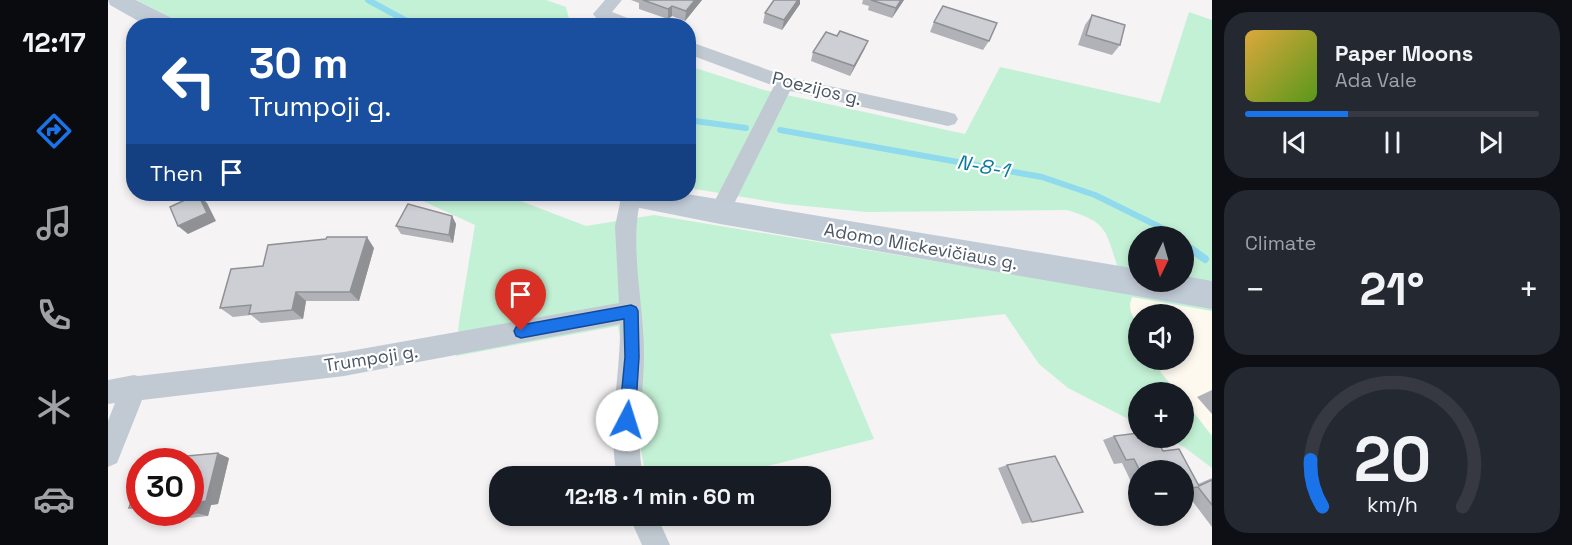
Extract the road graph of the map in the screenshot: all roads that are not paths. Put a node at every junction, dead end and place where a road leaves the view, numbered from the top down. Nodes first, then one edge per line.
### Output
1 (118, 0) edge
2 (614, 0) edge
3 (152, 18) edge
4 (612, 18) edge
5 (696, 50) edge
6 (785, 83) junction
7 (948, 119) dead end
8 (629, 201) edge
9 (666, 201) edge
10 (720, 212) junction
11 (1212, 294) edge
12 (631, 311) junction
13 (134, 387) junction
14 (108, 392) edge
15 (108, 454) edge
16 (629, 466) edge
17 (647, 526) edge
18 (656, 545) edge

1 - 3 main road
2 - 4 street
5 - 6 street, Poezijos g.
6 - 7 street, Poezijos g.
6 - 10 street
8 - 12 street
9 - 10 main road, Adomo Mickevičiaus g.
10 - 11 main road, Adomo Mickevičiaus g.
12 - 13 street, Trumpoji g.
12 - 16 street
13 - 14 street, Trumpoji g.
13 - 15 street
17 - 18 street

